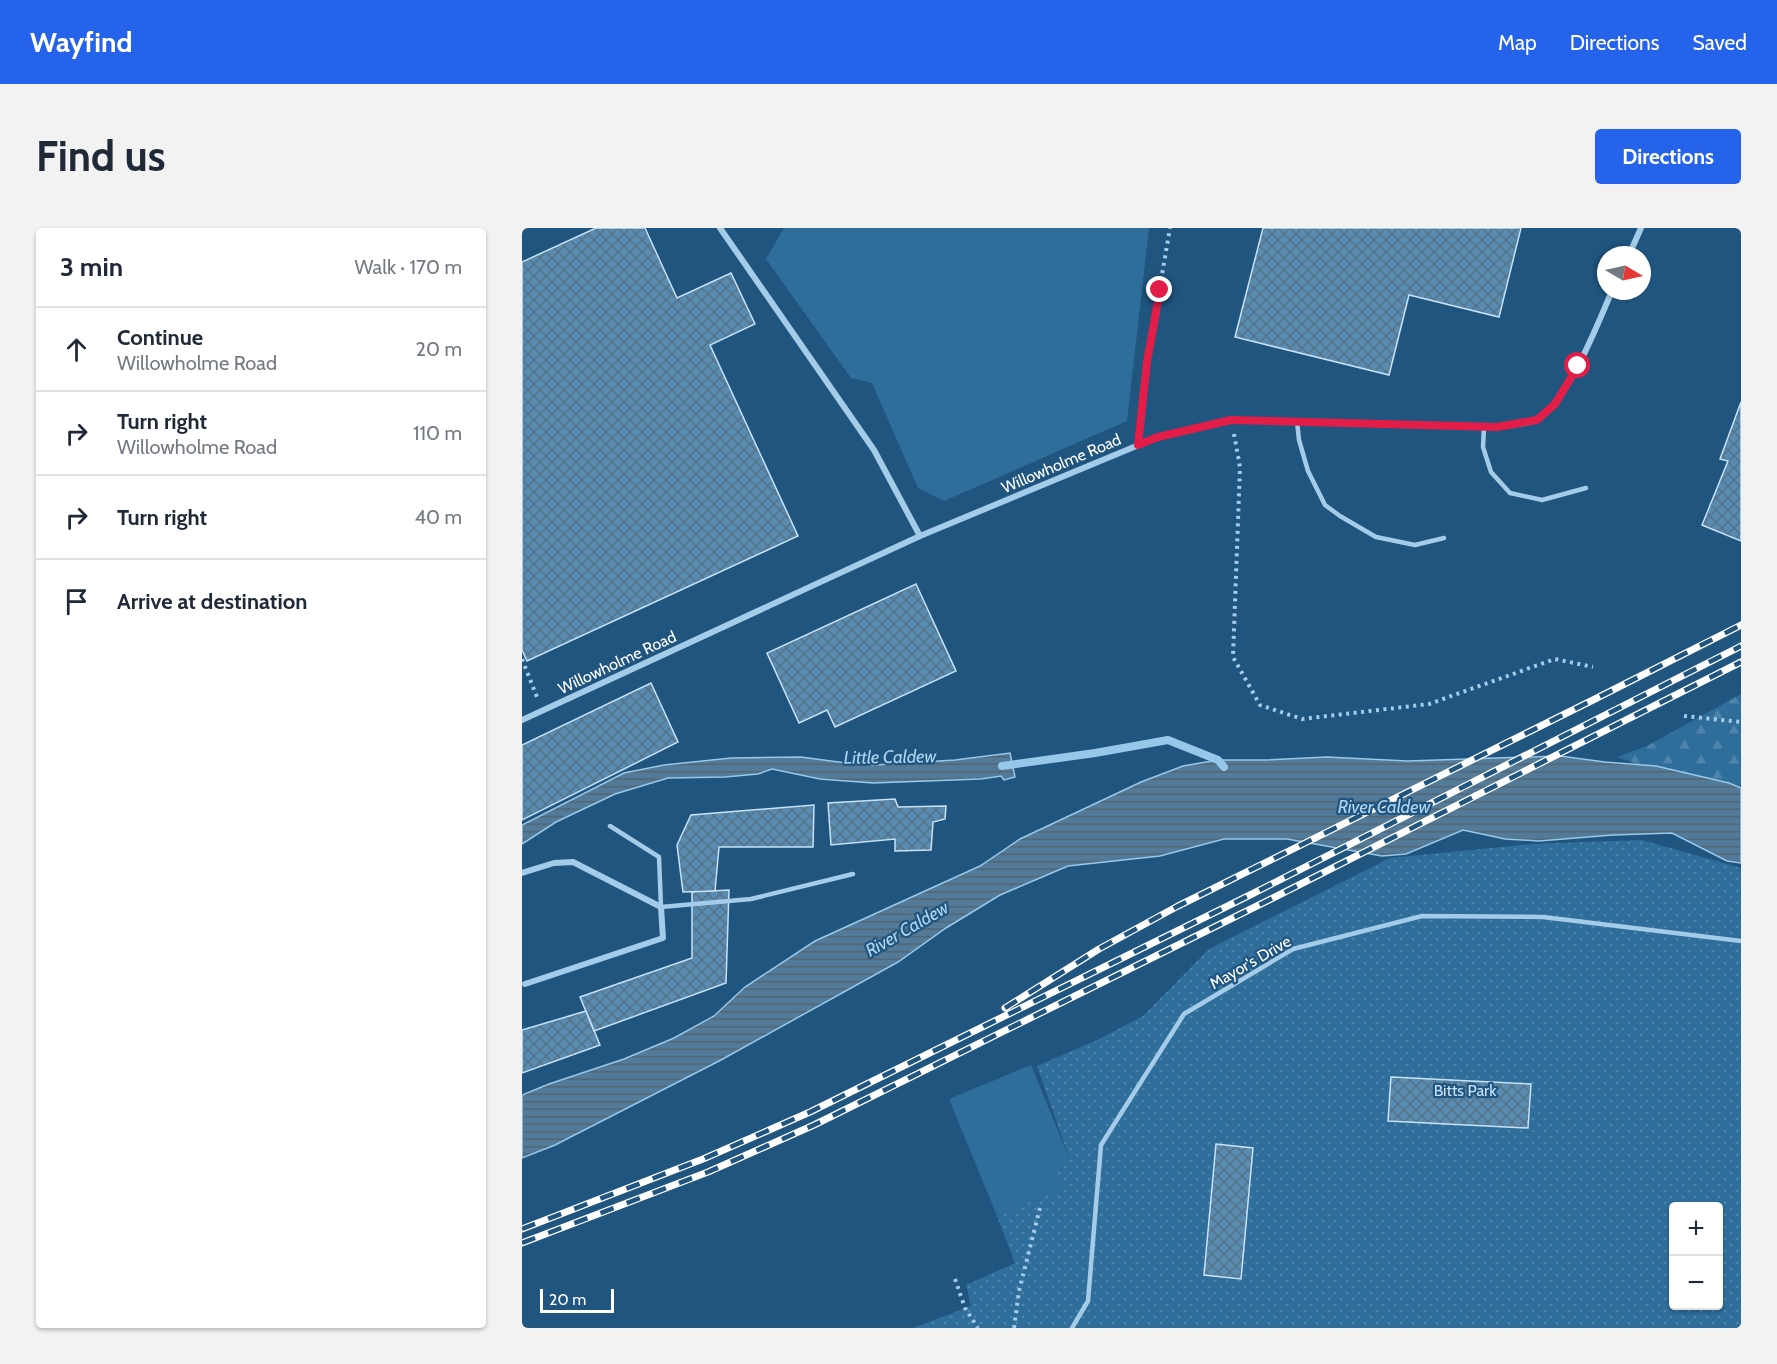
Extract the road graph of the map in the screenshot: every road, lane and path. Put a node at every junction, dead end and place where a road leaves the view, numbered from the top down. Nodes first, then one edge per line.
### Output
1 (720, 228) edge
2 (1170, 228) edge
3 (1641, 228) edge
4 (1633, 246) edge
5 (1608, 300) edge
6 (1231, 420) junction
7 (1297, 422) junction
8 (1484, 427) junction
9 (1138, 445) junction
10 (1586, 488) dead end
11 (920, 536) junction
12 (1444, 538) dead end
13 (522, 659) edge
14 (1593, 667) dead end
15 (538, 701) dead end
16 (1684, 716) dead end
17 (522, 720) edge
18 (1741, 722) edge
19 (610, 826) dead end
20 (522, 873) edge
21 (854, 874) dead end
22 (661, 907) junction
23 (1741, 940) edge
24 (525, 984) dead end
25 (1041, 1204) dead end
26 (956, 1279) dead end
27 (978, 1328) edge
28 (1014, 1328) edge
29 (1072, 1328) edge

1 - 11 street
2 - 9 path
3 - 4 street
5 - 8 street, Willowholme Road
6 - 7 street, Willowholme Road
6 - 9 street, Willowholme Road
6 - 14 path
7 - 8 street, Willowholme Road
7 - 12 lane
8 - 10 lane
9 - 11 street, Willowholme Road
11 - 17 street, Willowholme Road
13 - 15 path
16 - 18 path
19 - 22 lane
20 - 22 street
21 - 22 lane
22 - 24 street
23 - 29 lane, Mayor's Drive
25 - 28 path
26 - 27 path

